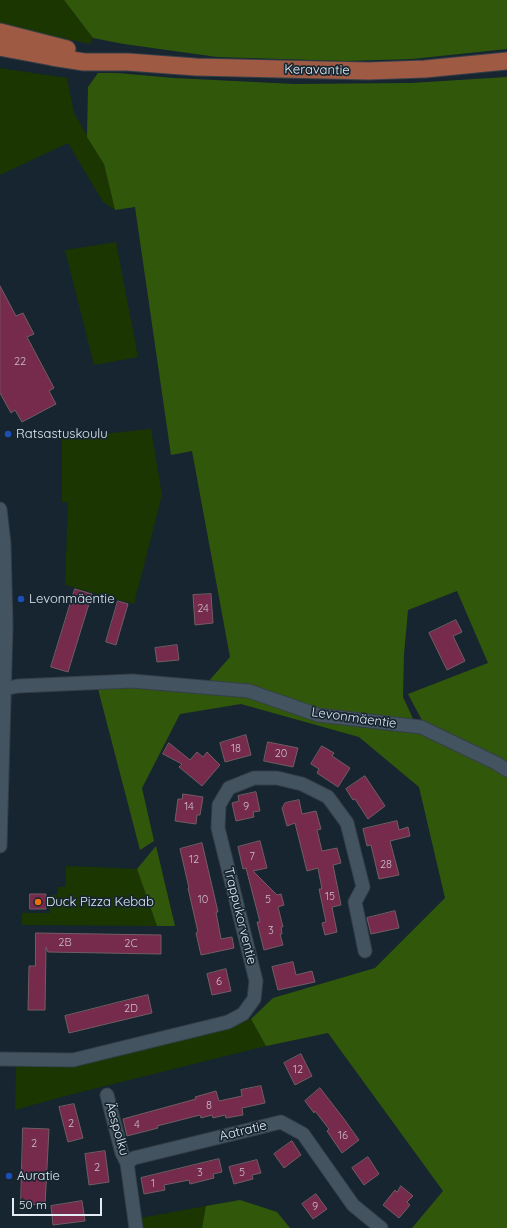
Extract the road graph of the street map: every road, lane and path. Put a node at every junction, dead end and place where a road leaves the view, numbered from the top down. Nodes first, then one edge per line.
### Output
1 (0, 32) edge
2 (0, 47) edge
3 (507, 61) edge
4 (128, 62) junction
5 (0, 509) edge
6 (4, 689) junction
7 (507, 770) edge
8 (0, 846) edge
9 (365, 951) dead end
10 (0, 1059) edge
11 (107, 1095) dead end
12 (127, 1163) junction
13 (136, 1228) edge
14 (381, 1228) edge

1 - 4 main road, Keravantie
2 - 4 main road, Keravantie
3 - 4 main road, Keravantie
5 - 6 street
6 - 7 street, Levonmäentie
6 - 8 street
9 - 10 street, Trappukorventie
11 - 12 street, Äespolku
12 - 13 street
12 - 14 street, Aatratie

